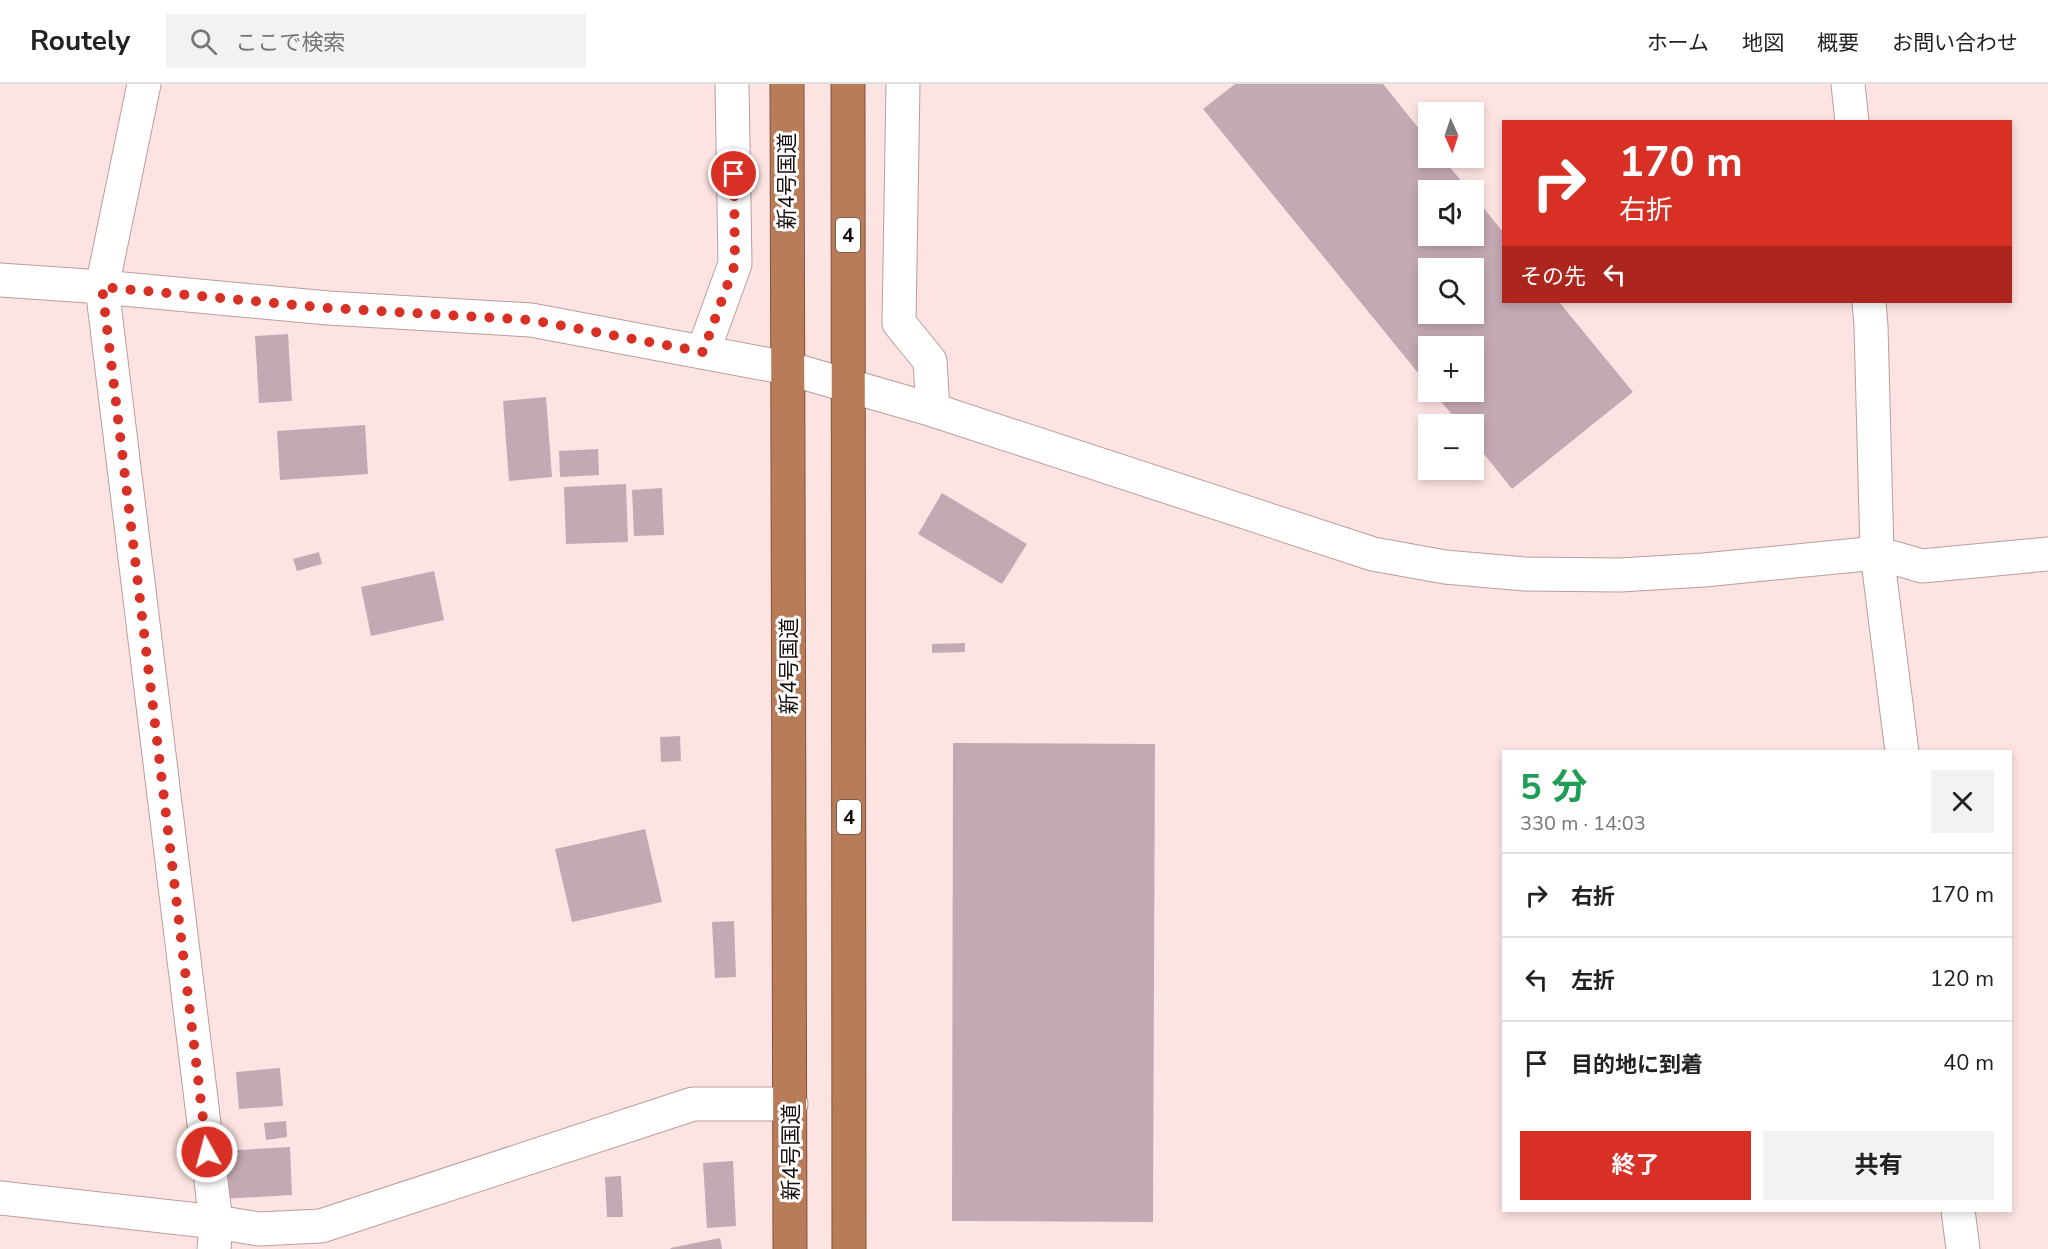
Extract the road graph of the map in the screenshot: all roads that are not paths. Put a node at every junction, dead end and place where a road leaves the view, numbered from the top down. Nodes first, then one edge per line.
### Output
1 (144, 84) edge
2 (732, 84) edge
3 (787, 84) edge
4 (848, 84) edge
5 (903, 84) edge
6 (1848, 84) edge
7 (1852, 120) edge
8 (0, 280) edge
9 (102, 287) junction
10 (1869, 303) edge
11 (703, 352) junction
12 (787, 368) junction
13 (849, 385) junction
14 (933, 410) junction
15 (1877, 553) junction
16 (2048, 554) edge
17 (1902, 750) edge
18 (791, 1104) junction
19 (0, 1198) edge
20 (1958, 1212) edge
21 (215, 1235) edge
22 (790, 1249) edge
23 (849, 1249) edge
24 (1963, 1249) edge

1 - 9 street
2 - 11 street
3 - 12 highway, 新4号国道
4 - 13 highway, 4
5 - 14 street
6 - 7 street
8 - 9 street
9 - 11 street
9 - 21 street
10 - 15 street
11 - 12 street
12 - 13 street
12 - 18 highway, 新4号国道
13 - 14 street
13 - 23 highway, 4
14 - 15 street
15 - 16 street
15 - 17 street
18 - 21 street
18 - 22 highway, 新4号国道
19 - 21 street
20 - 24 street

